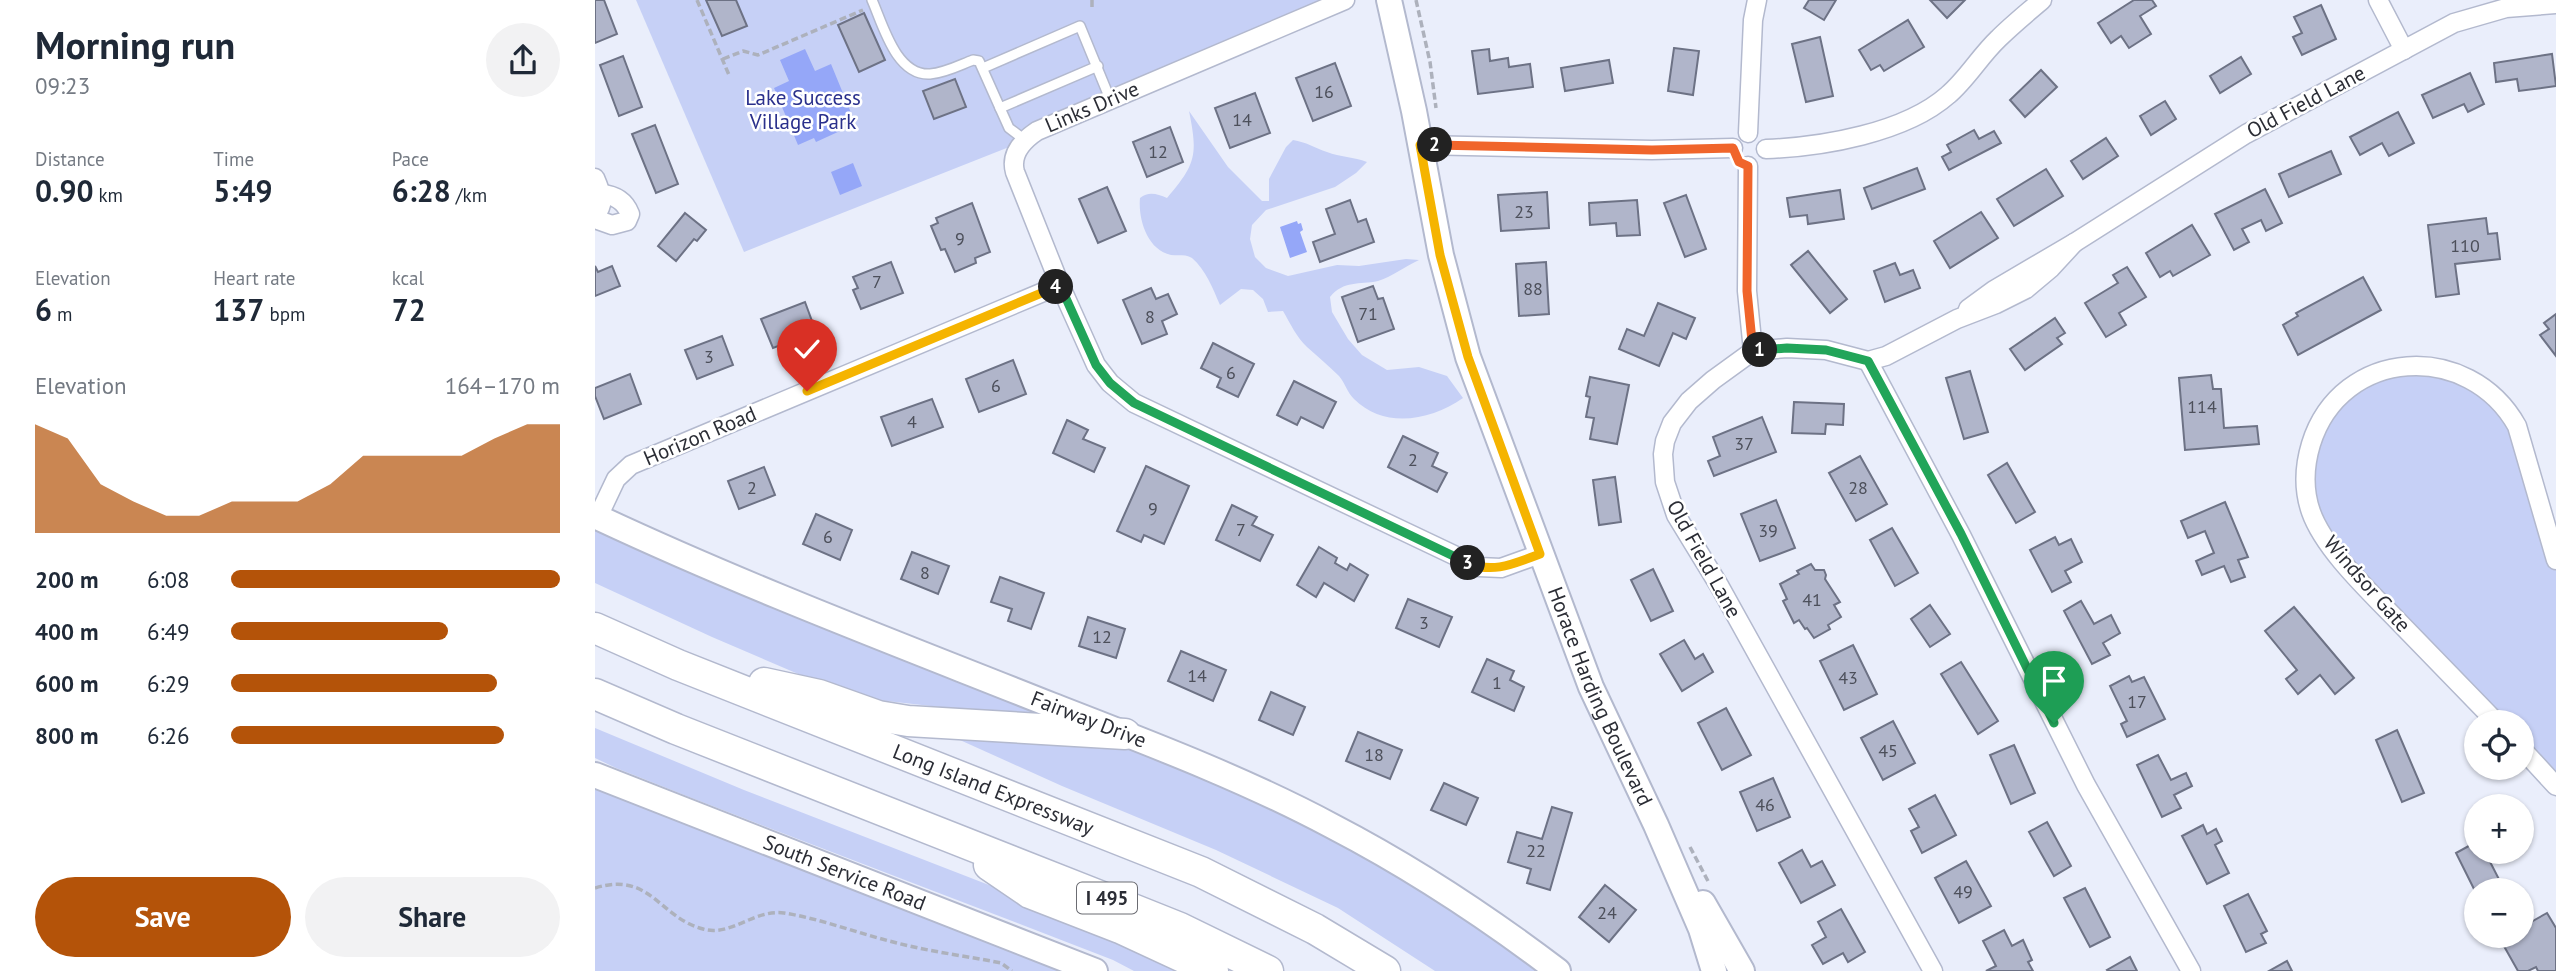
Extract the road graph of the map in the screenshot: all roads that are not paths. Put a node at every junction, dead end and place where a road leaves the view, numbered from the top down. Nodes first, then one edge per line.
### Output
1 (1345, 0) edge
2 (1389, 0) edge
3 (1757, 0) edge
4 (2042, 0) edge
5 (2378, 0) edge
6 (873, 3) edge
7 (2556, 4) edge
8 (2404, 50) junction
9 (1098, 66) junction
10 (983, 68) junction
11 (1110, 99) junction
12 (1000, 108) junction
13 (1748, 133) junction
14 (1025, 140) junction
15 (1420, 145) junction
16 (1733, 148) junction
17 (1766, 149) junction
18 (1748, 166) junction
19 (598, 186) edge
20 (595, 218) edge
21 (1060, 285) junction
22 (1753, 351) junction
23 (1868, 361) junction
24 (596, 517) edge
25 (1540, 554) junction
26 (2556, 560) edge
27 (595, 628) edge
28 (678, 665) junction
29 (595, 694) edge
30 (2484, 710) edge
31 (1125, 734) junction
32 (2534, 762) edge
33 (595, 775) edge
34 (2556, 786) edge
35 (1656, 825) junction
36 (942, 834) junction
37 (1095, 971) edge
38 (1213, 971) edge
39 (1268, 971) edge
40 (1385, 971) edge
41 (1558, 971) edge
42 (1714, 971) edge
43 (1742, 971) edge
44 (1933, 971) edge
45 (2191, 971) edge

1 - 11 street, Links Drive
2 - 15 main road, Horace Harding Boulevard
3 - 13 street
4 - 17 street
5 - 8 street
6 - 10 lane
7 - 8 street, Old Field Lane
8 - 23 street, Old Field Lane
9 - 10 lane
9 - 11 lane
9 - 12 lane
10 - 12 lane
11 - 14 street, Links Drive
12 - 14 lane
13 - 16 street
13 - 17 street
14 - 21 street, Links Drive
15 - 16 street
15 - 25 main road, Horace Harding Boulevard
16 - 18 street
17 - 18 street
18 - 22 street
19 - 20 street
19 - 20 street
21 - 24 street, Horizon Road
21 - 25 street, Links Drive
22 - 23 street
22 - 44 street, Old Field Lane
23 - 45 street
24 - 31 main road, Fairway Drive
25 - 35 main road, Horace Harding Boulevard
26 - 30 street, Windsor Gate
27 - 28 highway, Long Island Expressway
28 - 31 highway
28 - 40 highway, Long Island Expressway
29 - 36 highway, I 495
31 - 41 main road, Fairway Drive
32 - 34 street
33 - 37 main road, South Service Road
35 - 42 main road, Horace Harding Boulevard
35 - 43 main road, Horace Harding Boulevard
36 - 38 highway
36 - 39 highway, I 495

